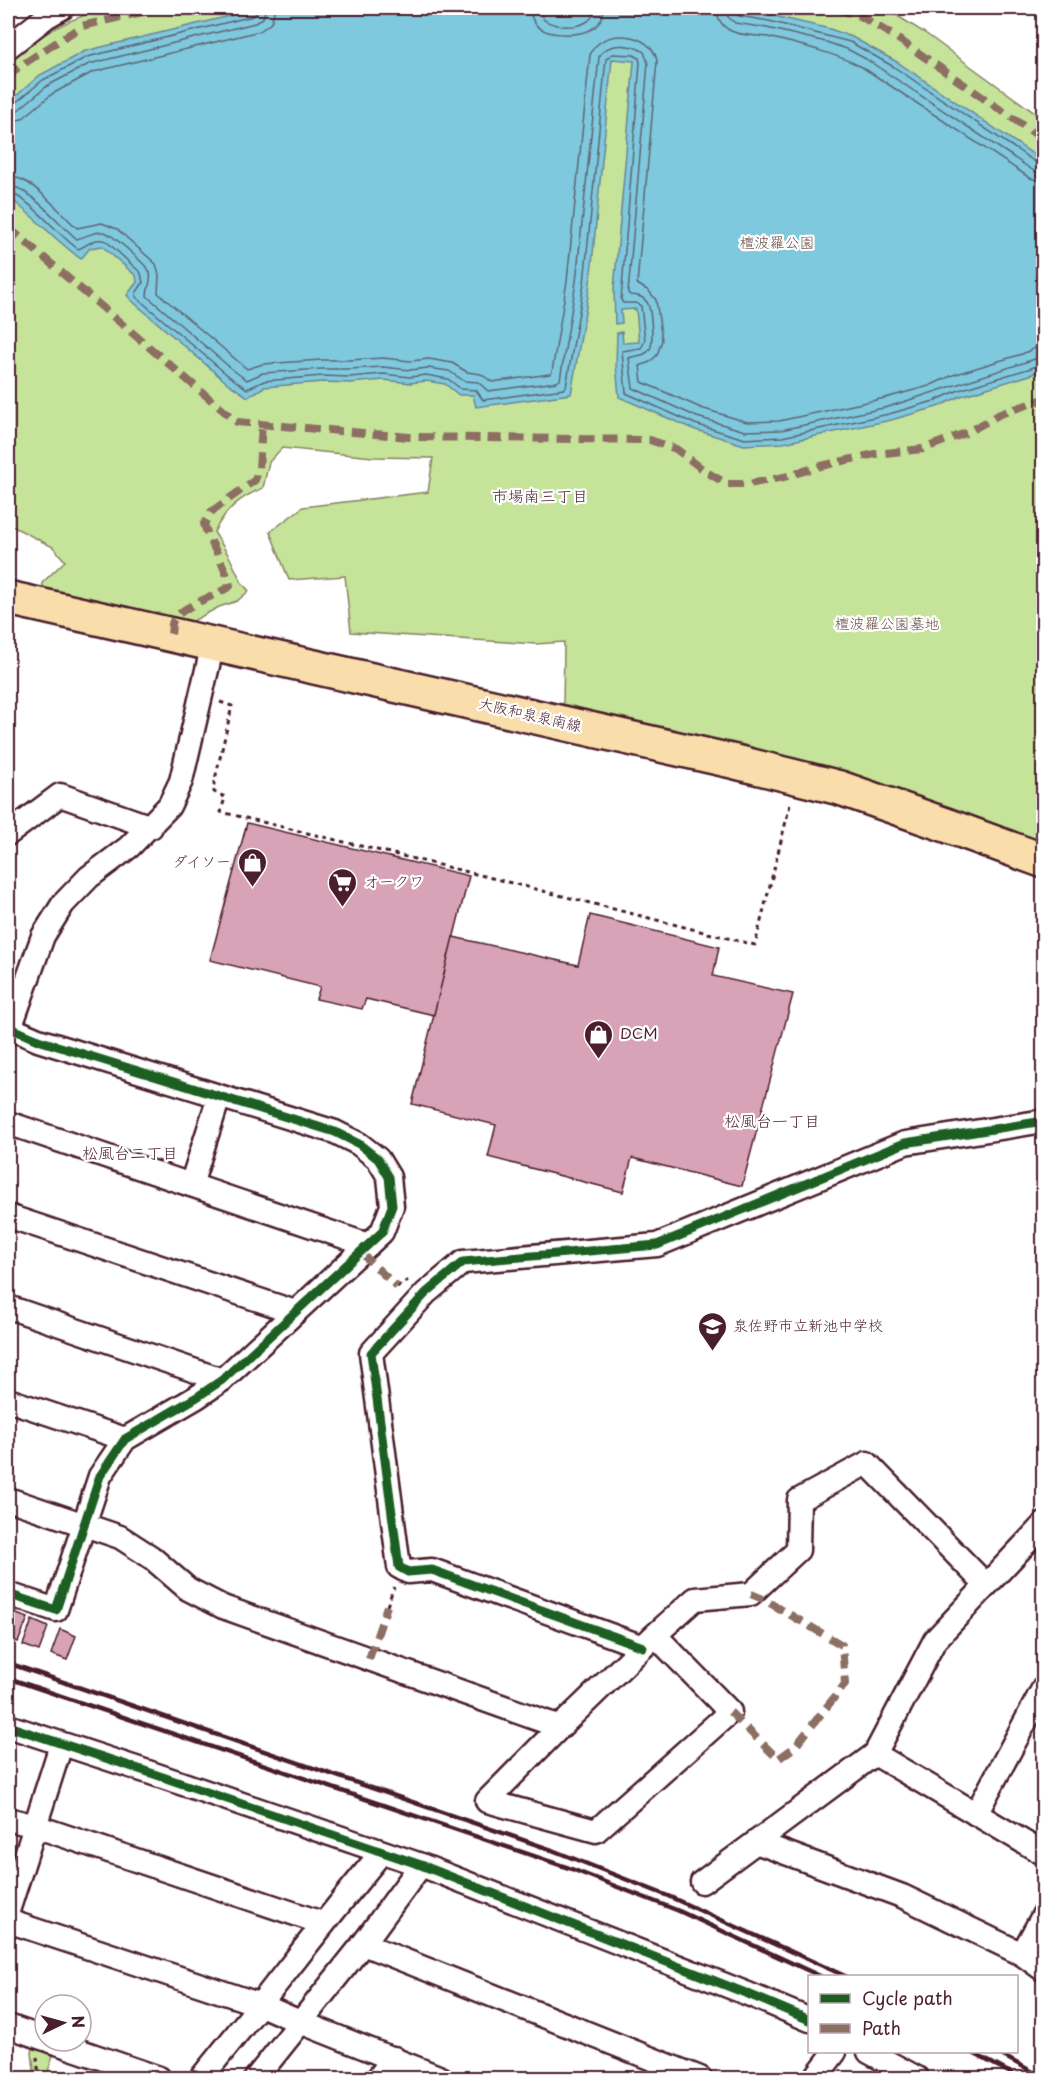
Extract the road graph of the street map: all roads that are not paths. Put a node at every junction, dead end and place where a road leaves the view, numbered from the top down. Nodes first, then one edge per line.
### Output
1 (62, 8) edge
2 (8, 47) edge
3 (8, 598) edge
4 (213, 644) junction
5 (151, 827) junction
6 (8, 834) edge
7 (1044, 861) edge
8 (8, 1030) edge
9 (219, 1097) junction
10 (8, 1123) edge
11 (1043, 1123) edge
12 (191, 1185) junction
13 (8, 1216) edge
14 (368, 1245) junction
15 (8, 1307) edge
16 (295, 1312) junction
17 (222, 1380) junction
18 (8, 1400) edge
19 (125, 1438) junction
20 (8, 1499) edge
21 (84, 1523) junction
22 (1044, 1524) edge
23 (986, 1585) junction
24 (8, 1594) edge
25 (649, 1641) junction
26 (1044, 1687) edge
27 (8, 1726) edge
28 (560, 1726) junction
29 (61, 1744) junction
30 (875, 1754) junction
31 (976, 1814) junction
32 (8, 1819) edge
33 (34, 1827) junction
34 (756, 1842) junction
35 (382, 1852) junction
36 (1044, 1854) edge
37 (421, 1864) junction
38 (702, 1882) dead end
39 (8, 1911) edge
40 (1044, 1914) edge
41 (8, 1921) edge
42 (322, 1923) junction
43 (363, 1944) junction
44 (1022, 1954) junction
45 (1044, 1970) edge
46 (261, 2005) junction
47 (808, 2019) edge
48 (300, 2022) junction
49 (8, 2026) edge
50 (33, 2038) edge
51 (74, 2053) edge
52 (834, 2053) edge
53 (871, 2053) edge
54 (394, 2058) junction
55 (159, 2079) edge
56 (201, 2079) edge
57 (256, 2079) edge
58 (378, 2079) edge
59 (441, 2079) edge
60 (700, 2079) edge
61 (815, 2079) edge
62 (917, 2079) edge

1 - 2 street
3 - 4 main road, 大阪和泉泉南線
4 - 5 street
4 - 7 main road, 大阪和泉泉南線
5 - 6 street
5 - 8 street
8 - 9 street
9 - 12 street
9 - 14 street
10 - 12 street
11 - 25 street
12 - 14 street
13 - 16 street
14 - 16 street
15 - 17 street
16 - 17 street
17 - 19 street
18 - 19 street
19 - 21 street
20 - 21 street
21 - 24 street
21 - 28 street
22 - 23 street
23 - 25 street
23 - 30 street
25 - 28 street
25 - 28 street
26 - 31 street
27 - 29 street
29 - 33 street
29 - 35 street
30 - 31 street
30 - 34 street
31 - 36 street
32 - 33 street
33 - 39 street
33 - 42 street
34 - 38 street
34 - 44 street
35 - 37 street
35 - 42 street
37 - 43 street
37 - 47 street
40 - 44 street
41 - 46 street
42 - 46 street
43 - 48 street
43 - 60 street
44 - 45 street
46 - 48 street
46 - 56 street
48 - 54 street
48 - 57 street
49 - 50 street
51 - 55 street
52 - 61 street
53 - 62 street
54 - 58 street
54 - 59 street

